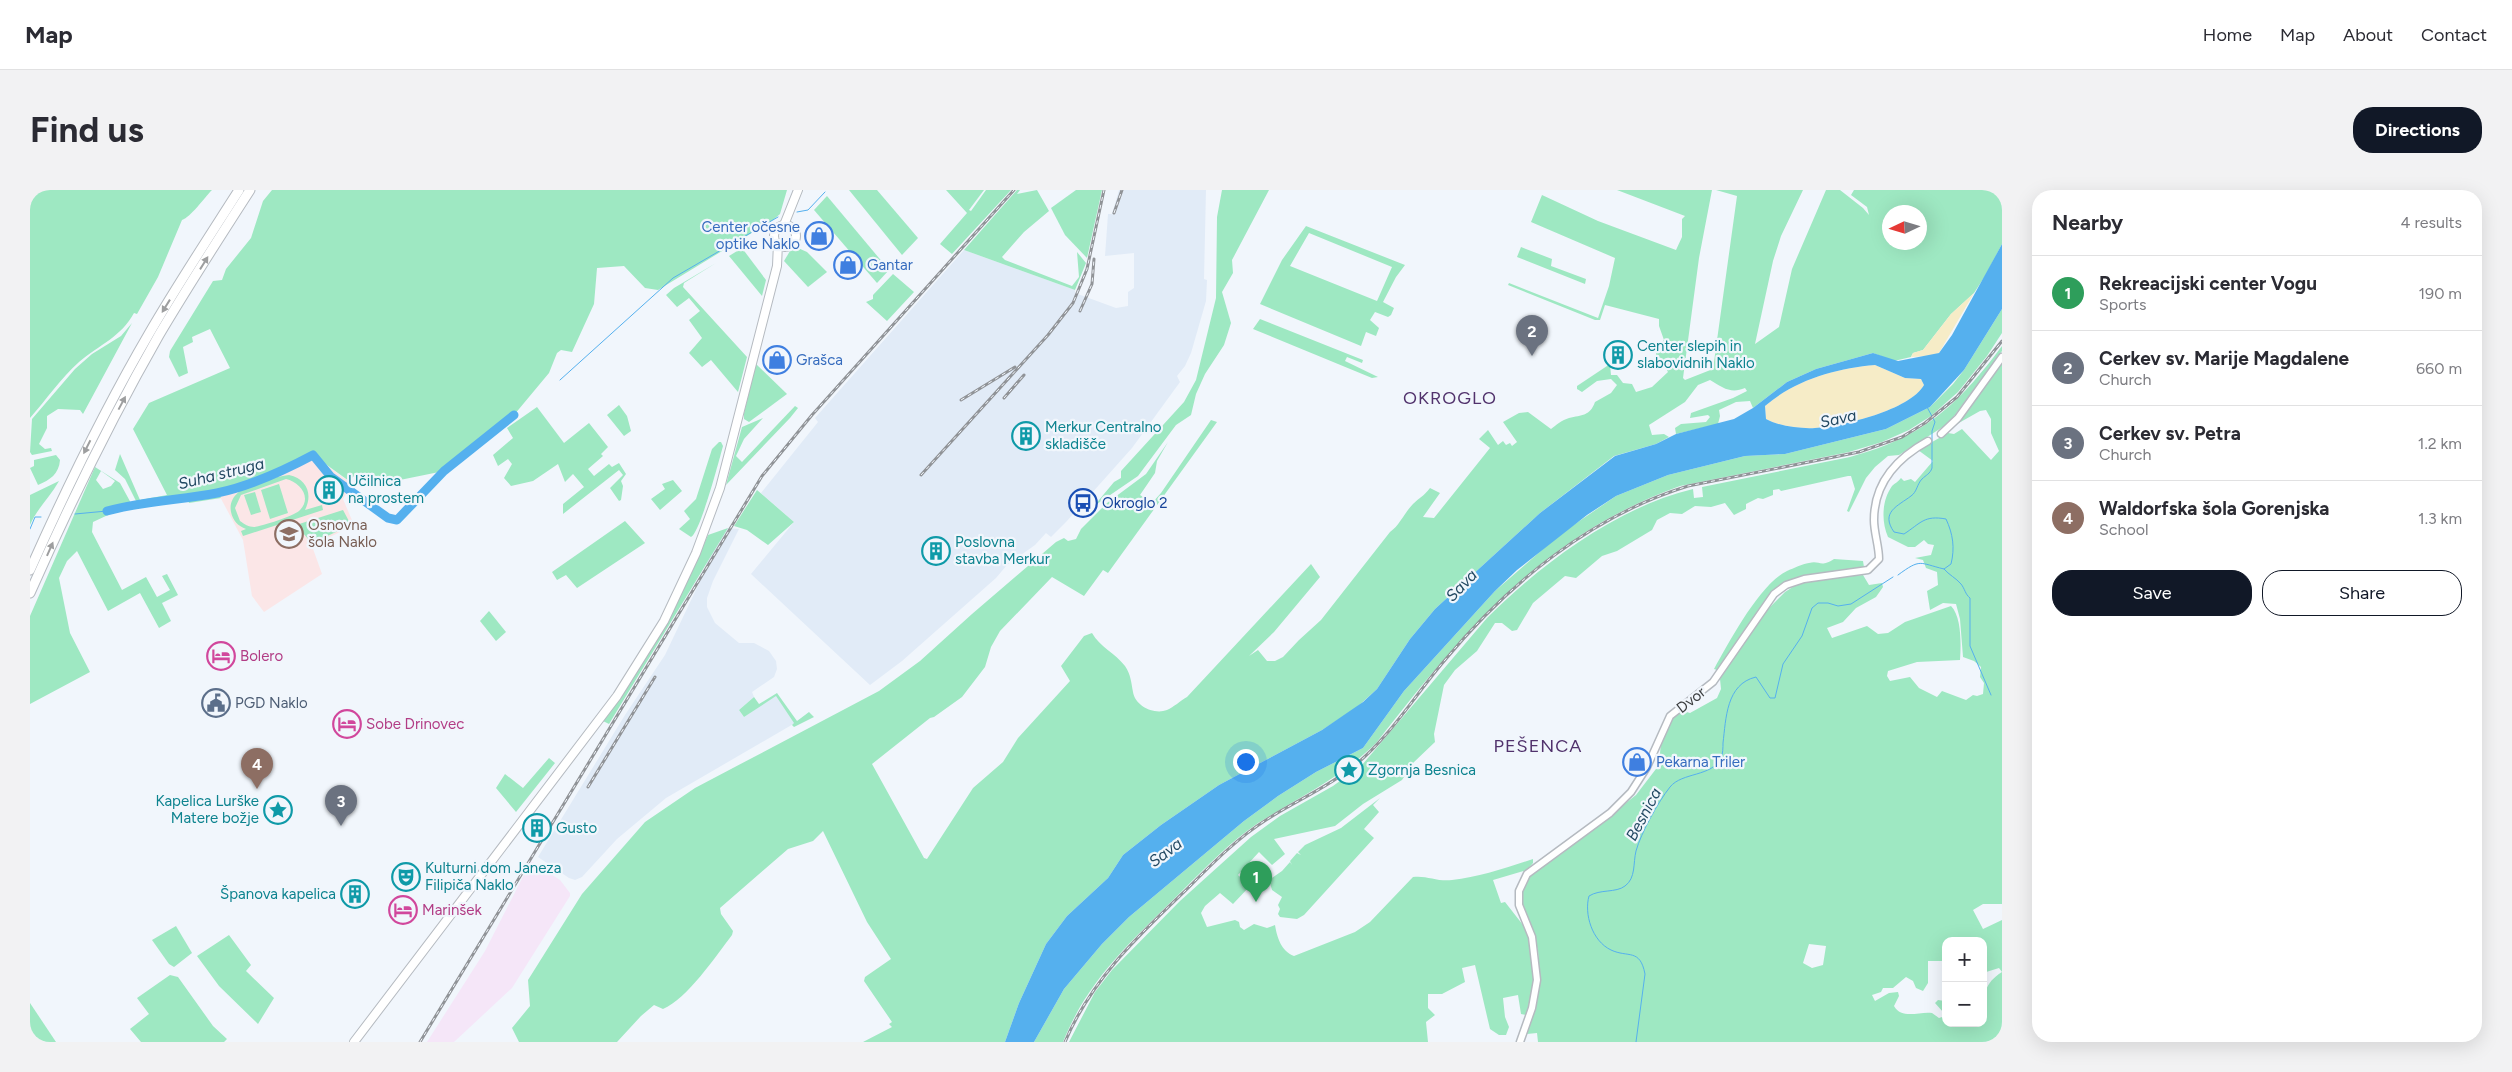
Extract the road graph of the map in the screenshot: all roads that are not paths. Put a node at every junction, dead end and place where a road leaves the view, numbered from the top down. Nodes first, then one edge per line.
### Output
1 (239, 190) edge
2 (250, 190) edge
3 (798, 190) edge
4 (788, 226) junction
5 (778, 243) junction
6 (789, 246) junction
7 (777, 266) junction
8 (2002, 357) edge
9 (1941, 434) dead end
10 (1928, 441) dead end
11 (30, 570) edge
12 (30, 593) edge
13 (354, 1042) edge
14 (1520, 1042) edge

1 -> 11 highway
12 -> 2 highway
3 - 4 main road
4 - 5 main road
4 - 6 main road
5 - 6 main road
5 - 7 main road
6 - 7 main road
7 - 13 main road
8 - 9 street
10 - 14 street, Dvor

